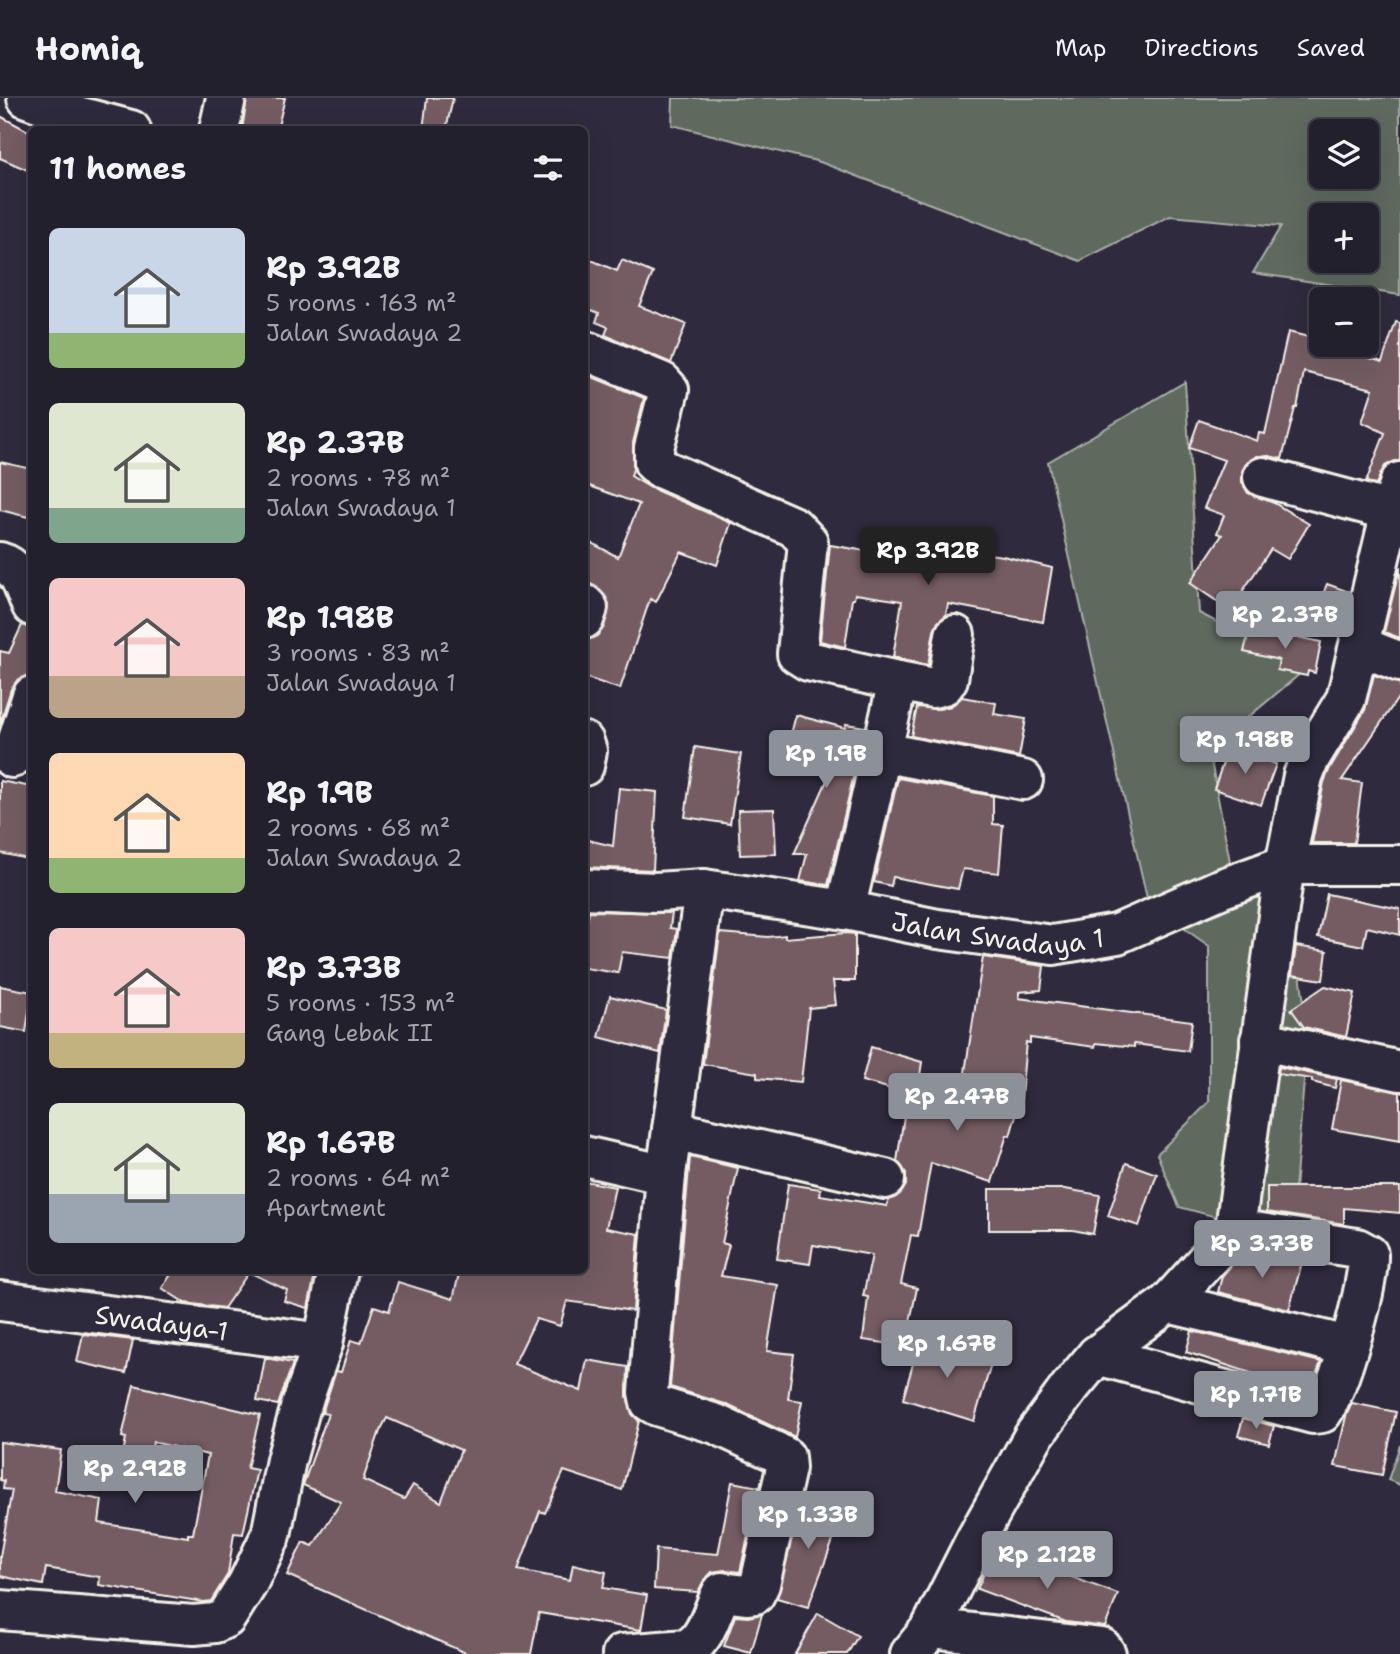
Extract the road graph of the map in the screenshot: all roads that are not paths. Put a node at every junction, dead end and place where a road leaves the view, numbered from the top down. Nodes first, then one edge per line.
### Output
1 (27, 98) edge
2 (226, 98) edge
3 (116, 126) edge
4 (220, 126) edge
5 (588, 352) edge
6 (1263, 477) dead end
7 (1395, 497) edge
8 (0, 562) edge
9 (28, 594) edge
10 (955, 635) dead end
11 (1360, 646) junction
12 (1400, 662) edge
13 (898, 681) junction
14 (28, 711) edge
15 (882, 752) junction
16 (15, 758) edge
17 (1023, 779) dead end
18 (1285, 865) junction
19 (1400, 865) edge
20 (588, 889) edge
21 (704, 889) junction
22 (845, 910) junction
23 (1260, 1040) junction
24 (1400, 1071) edge
25 (672, 1130) junction
26 (588, 1157) edge
27 (666, 1175) junction
28 (885, 1179) dead end
29 (1235, 1229) junction
30 (337, 1274) edge
31 (0, 1301) edge
32 (1168, 1303) junction
33 (323, 1343) junction
34 (1349, 1346) junction
35 (1097, 1355) junction
36 (0, 1610) edge
37 (920, 1641) edge
38 (622, 1654) edge
39 (1107, 1654) edge

1 - 3 street
2 - 4 street
5 - 13 street
6 - 7 street
7 - 11 street
8 - 9 street
10 - 13 street
11 - 12 street
11 - 18 street
13 - 15 street
14 - 16 street
15 - 17 street
15 - 22 street
18 - 19 street, Jalan Swadaya 1
18 - 22 street, Jalan Swadaya 1
18 - 23 street
20 - 21 street, Jalan Swadaya 1
21 - 22 street, Jalan Swadaya 1
21 - 25 street
23 - 24 street
23 - 29 street
25 - 27 street
25 - 28 street
26 - 27 street
27 - 38 street
29 - 32 street
29 - 34 street
30 - 33 street
31 - 33 street, Swadaya-1
32 - 34 street
32 - 35 street
33 - 36 street
34 - 35 street
35 - 37 street
37 - 39 street

